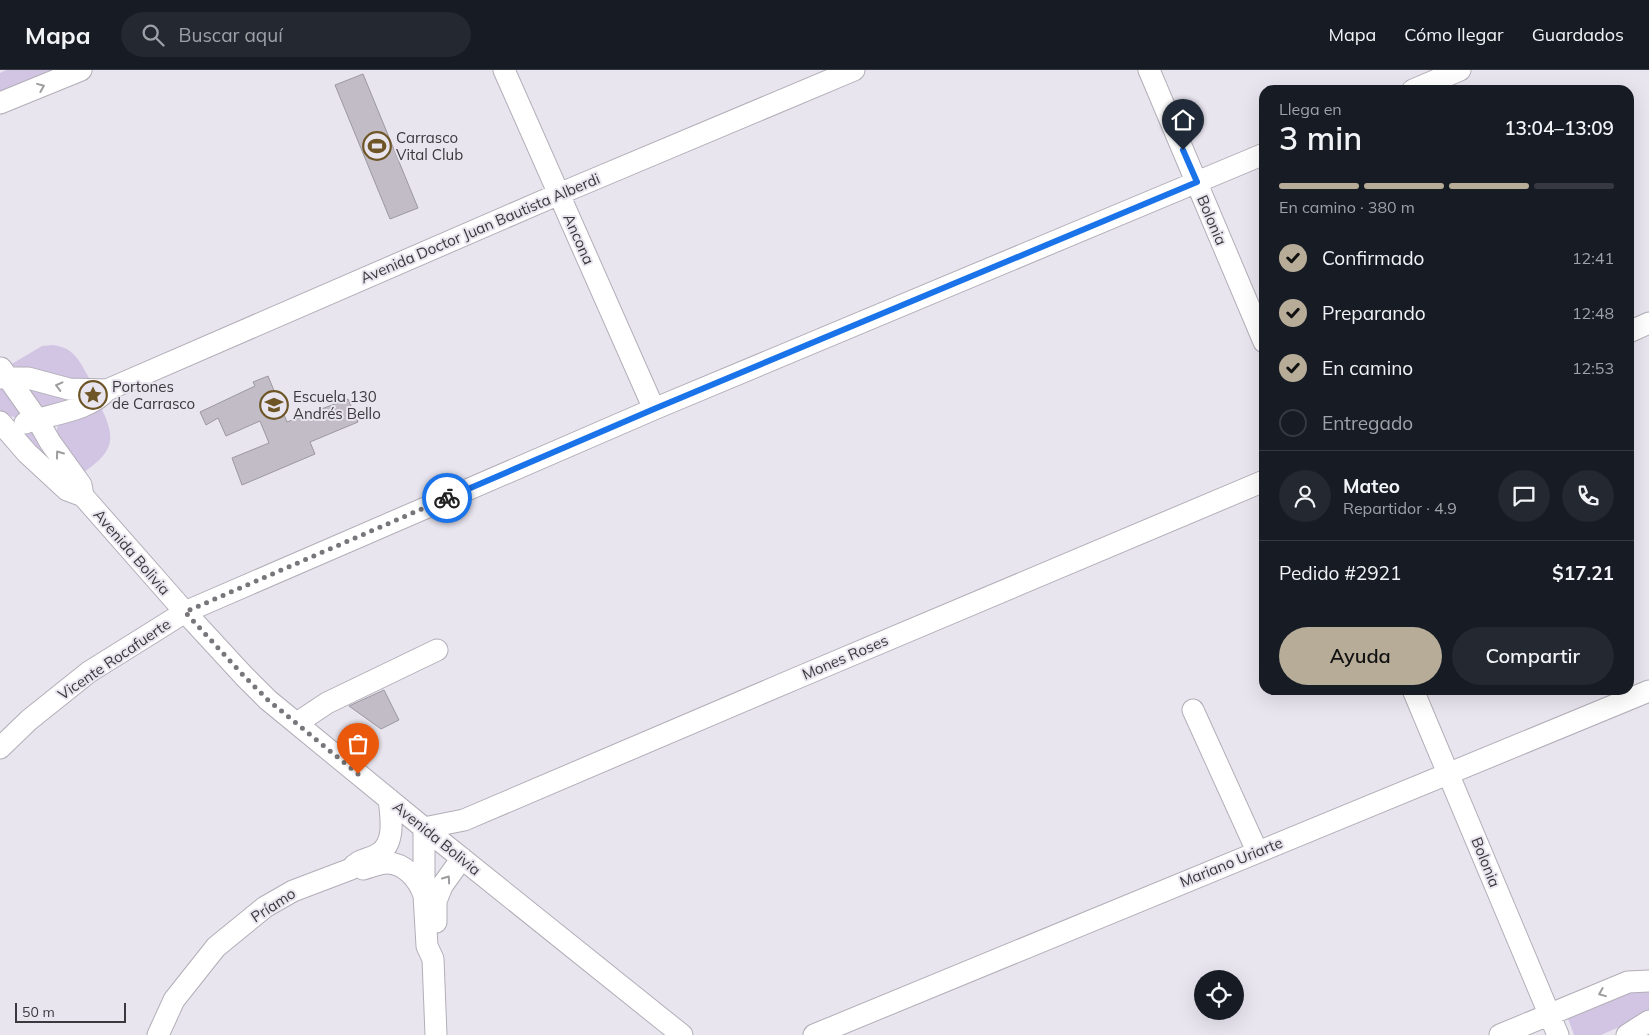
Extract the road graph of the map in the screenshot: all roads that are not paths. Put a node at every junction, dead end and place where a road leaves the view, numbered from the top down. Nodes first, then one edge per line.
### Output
1 (81, 70) edge
2 (504, 70) edge
3 (854, 70) edge
4 (1149, 70) edge
5 (1460, 70) edge
6 (1425, 85) edge
7 (0, 103) edge
8 (1259, 156) edge
9 (1197, 182) junction
10 (559, 194) junction
11 (1649, 323) edge
12 (1259, 330) edge
13 (1634, 330) edge
14 (2, 374) edge
15 (107, 390) junction
16 (654, 409) junction
17 (37, 419) junction
18 (2, 428) edge
19 (1259, 483) edge
20 (83, 496) junction
21 (185, 612) junction
22 (437, 650) dead end
23 (1649, 691) edge
24 (1415, 695) edge
25 (1193, 710) dead end
26 (297, 723) junction
27 (0, 748) edge
28 (1449, 773) junction
29 (389, 799) junction
30 (424, 828) junction
31 (1257, 851) junction
32 (462, 858) junction
33 (351, 869) junction
34 (424, 895) junction
35 (433, 959) junction
36 (1649, 981) edge
37 (1549, 1014) junction
38 (1649, 1021) edge
39 (158, 1035) edge
40 (436, 1035) edge
41 (682, 1035) edge
42 (814, 1035) edge
43 (1500, 1035) edge
44 (1558, 1035) edge
45 (1627, 1035) edge

7 -> 1 street
2 - 10 street, Ancona
3 - 10 street, Avenida Doctor Juan Bautista Alberdi
4 - 9 street, Bolonia
5 - 6 street
8 - 9 street, Vicente Rocafuerte
9 - 12 street, Bolonia
9 - 16 street, Vicente Rocafuerte
10 - 15 street, Avenida Doctor Juan Bautista Alberdi
10 - 16 street, Ancona
11 - 13 street
15 -> 14 street, Avenida Doctor Juan Bautista Alberdi
14 - 17 street, Avenida Bolivia
15 - 17 street, Avenida Doctor Juan Bautista Alberdi
16 - 21 street, Vicente Rocafuerte
17 - 18 street, Avenida Doctor Juan Bautista Alberdi
20 -> 17 street, Avenida Bolivia
18 - 20 street, Avenida Bolivia
19 - 30 street, Mones Roses
20 - 21 street, Avenida Bolivia
21 - 26 street, Avenida Bolivia
21 - 27 street, Vicente Rocafuerte
22 - 26 street
23 - 28 street, Mariano Uriarte
24 - 28 street, Bolonia
25 - 31 street
26 - 29 street, Avenida Bolivia
28 - 31 street, Mariano Uriarte
28 - 37 street, Bolonia
29 - 30 street, Avenida Bolivia
29 - 33 street, Príamo
30 - 32 street, Avenida Bolivia
30 - 34 street
31 - 42 street, Mariano Uriarte
35 -> 32 street
32 - 41 street, Avenida Bolivia
33 - 34 street
33 - 39 street, Príamo
34 - 35 street
35 - 40 street
36 -> 37 street
37 - 43 street
37 - 44 street, Bolonia
38 - 45 street

